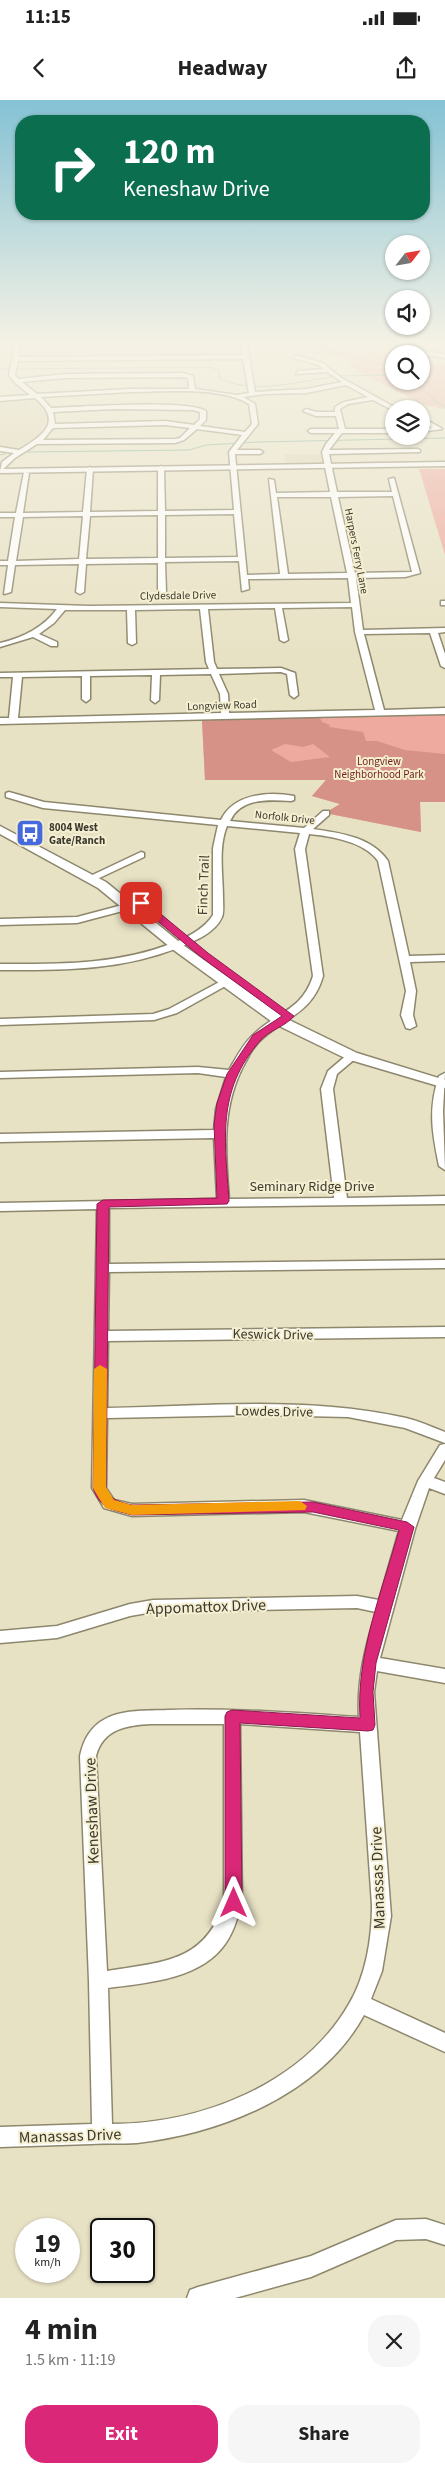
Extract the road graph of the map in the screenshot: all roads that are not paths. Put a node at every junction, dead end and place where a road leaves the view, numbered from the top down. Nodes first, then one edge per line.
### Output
1 (30, 447) edge
2 (235, 447) edge
3 (329, 447) edge
4 (0, 449) edge
5 (418, 451) dead end
6 (21, 452) junction
7 (232, 452) junction
8 (260, 452) dead end
9 (326, 452) junction
10 (445, 465) edge
11 (328, 467) junction
12 (233, 468) junction
13 (161, 469) junction
14 (90, 471) junction
15 (0, 472) edge
16 (26, 473) junction
17 (392, 479) dead end
18 (271, 480) dead end
19 (395, 494) junction
20 (273, 495) junction
21 (334, 495) junction
22 (237, 512) junction
23 (162, 513) junction
24 (87, 514) junction
25 (0, 515) edge
26 (20, 515) junction
27 (242, 560) junction
28 (161, 561) junction
29 (83, 562) junction
30 (0, 563) edge
31 (12, 563) junction
32 (284, 576) junction
33 (352, 576) junction
34 (244, 577) junction
35 (245, 589) dead end
36 (7, 592) dead end
37 (80, 592) dead end
38 (162, 592) dead end
39 (278, 605) junction
40 (356, 605) junction
41 (0, 606) edge
42 (204, 606) junction
43 (63, 607) junction
44 (131, 608) junction
45 (433, 630) junction
46 (445, 630) edge
47 (359, 632) junction
48 (32, 634) junction
49 (284, 640) dead end
50 (132, 642) dead end
51 (54, 644) dead end
52 (0, 645) edge
53 (445, 666) edge
54 (213, 671) junction
55 (156, 672) junction
56 (86, 673) junction
57 (0, 674) edge
58 (18, 674) junction
59 (294, 694) dead end
60 (86, 699) dead end
61 (155, 700) dead end
62 (445, 711) edge
63 (380, 712) junction
64 (225, 716) junction
65 (0, 721) edge
66 (13, 721) junction
67 (291, 798) dead end
68 (0, 801) edge
69 (326, 813) dead end
70 (0, 822) edge
71 (222, 824) junction
72 (0, 829) edge
73 (306, 830) junction
74 (141, 855) dead end
75 (95, 876) junction
76 (130, 906) junction
77 (0, 922) edge
78 (180, 943) junction
79 (445, 958) edge
80 (404, 959) junction
81 (0, 967) edge
82 (224, 982) junction
83 (285, 1019) junction
84 (0, 1022) edge
85 (410, 1026) dead end
86 (352, 1056) junction
87 (232, 1074) junction
88 (0, 1075) edge
89 (444, 1080) edge
90 (219, 1134) junction
91 (0, 1138) edge
92 (445, 1162) edge
93 (445, 1200) edge
94 (223, 1201) junction
95 (341, 1202) junction
96 (103, 1204) junction
97 (0, 1206) edge
98 (445, 1264) edge
99 (103, 1268) junction
100 (445, 1332) edge
101 (101, 1336) junction
102 (100, 1413) junction
103 (445, 1438) edge
104 (445, 1449) edge
105 (425, 1481) junction
106 (445, 1488) edge
107 (407, 1527) junction
108 (385, 1606) junction
109 (0, 1637) edge
110 (369, 1663) junction
111 (445, 1676) edge
112 (232, 1716) junction
113 (368, 1725) junction
114 (98, 1981) junction
115 (362, 2004) junction
116 (445, 2043) edge
117 (102, 2134) junction
118 (0, 2138) edge
119 (445, 2235) edge
120 (198, 2298) edge

1 - 6 street
2 - 7 street
3 - 9 street
4 - 6 street
5 - 9 street
6 - 15 street
7 - 8 street
7 - 12 street
9 - 11 street, Harpers Ferry Lane
10 - 11 main road
11 - 12 main road
11 - 21 street, Harpers Ferry Lane
12 - 13 main road
12 - 22 street
13 - 14 main road
13 - 23 street
14 - 15 main road
14 - 16 main road
14 - 24 street
15 - 16 main road
16 - 26 street
17 - 19 street
18 - 20 street
19 - 21 street
19 - 33 street
20 - 21 street
20 - 32 street
21 - 33 street, Harpers Ferry Lane
22 - 23 street
22 - 27 street
23 - 24 street
23 - 28 street
24 - 26 street
24 - 29 street
25 - 26 street
26 - 31 street
27 - 28 street
27 - 34 street
28 - 29 street
28 - 38 street
29 - 31 street
29 - 37 street
30 - 31 street
31 - 36 street
32 - 33 street
32 - 34 street
33 - 40 street, Harpers Ferry Lane
34 - 35 street
39 - 40 street, Clydesdale Drive
39 - 42 street, Clydesdale Drive
39 - 49 street
40 - 47 street, Harpers Ferry Lane
41 - 43 street, Clydesdale Drive
42 - 44 street, Clydesdale Drive
42 - 54 street
43 - 44 street, Clydesdale Drive
43 - 48 street
44 - 50 street
45 - 46 street
45 - 47 street
45 - 53 street
47 - 63 street, Harpers Ferry Lane
48 - 51 street
48 - 52 street
54 - 55 street
54 - 59 street
54 - 64 street
55 - 56 street
55 - 61 street
56 - 58 street
56 - 60 street
57 - 58 street
58 - 66 street
62 - 63 street, Longview Road
63 - 64 street, Longview Road
64 - 66 street, Longview Road
65 - 66 street, Longview Road
67 - 71 street, Finch Trail
68 - 71 street, Norfolk Drive
69 - 73 street
70 - 75 main road
71 - 73 street, Norfolk Drive
71 - 78 street, Finch Trail
72 - 75 main road
73 - 80 street, Norfolk Drive
73 - 83 street
74 - 75 street
75 - 76 main road
75 - 78 main road
76 - 77 street
76 - 78 main road
78 - 81 street, Finch Trail
78 - 82 main road
78 - 83 main road
79 - 80 street
80 - 85 street, Norfolk Drive
82 - 83 main road
82 - 84 street
83 - 86 main road
83 - 87 street
83 - 89 main road
86 - 89 main road
86 - 95 street
87 - 88 street
87 - 90 street
89 - 92 street
90 - 91 street
90 - 94 street
93 - 95 street, Seminary Ridge Drive
94 - 95 street, Seminary Ridge Drive
94 - 96 street, Seminary Ridge Drive
96 - 97 street, Seminary Ridge Drive
96 - 99 street
98 - 99 street
99 - 101 street
100 - 101 street, Keswick Drive
101 - 102 street
102 - 103 street, Lowdes Drive
102 - 107 street
104 - 105 street, Manassas Drive
105 - 106 street
105 - 107 street, Manassas Drive
107 - 108 street, Manassas Drive
108 - 109 street, Appomattox Drive
108 - 110 street, Manassas Drive
110 - 111 street
110 - 113 street, Manassas Drive
112 - 113 street, Keneshaw Drive
112 - 114 street
112 - 114 street, Keneshaw Drive
113 - 115 street, Manassas Drive
114 - 117 street, Keneshaw Drive
115 - 116 street
115 - 117 street, Manassas Drive
117 - 118 street, Manassas Drive
119 - 120 street

